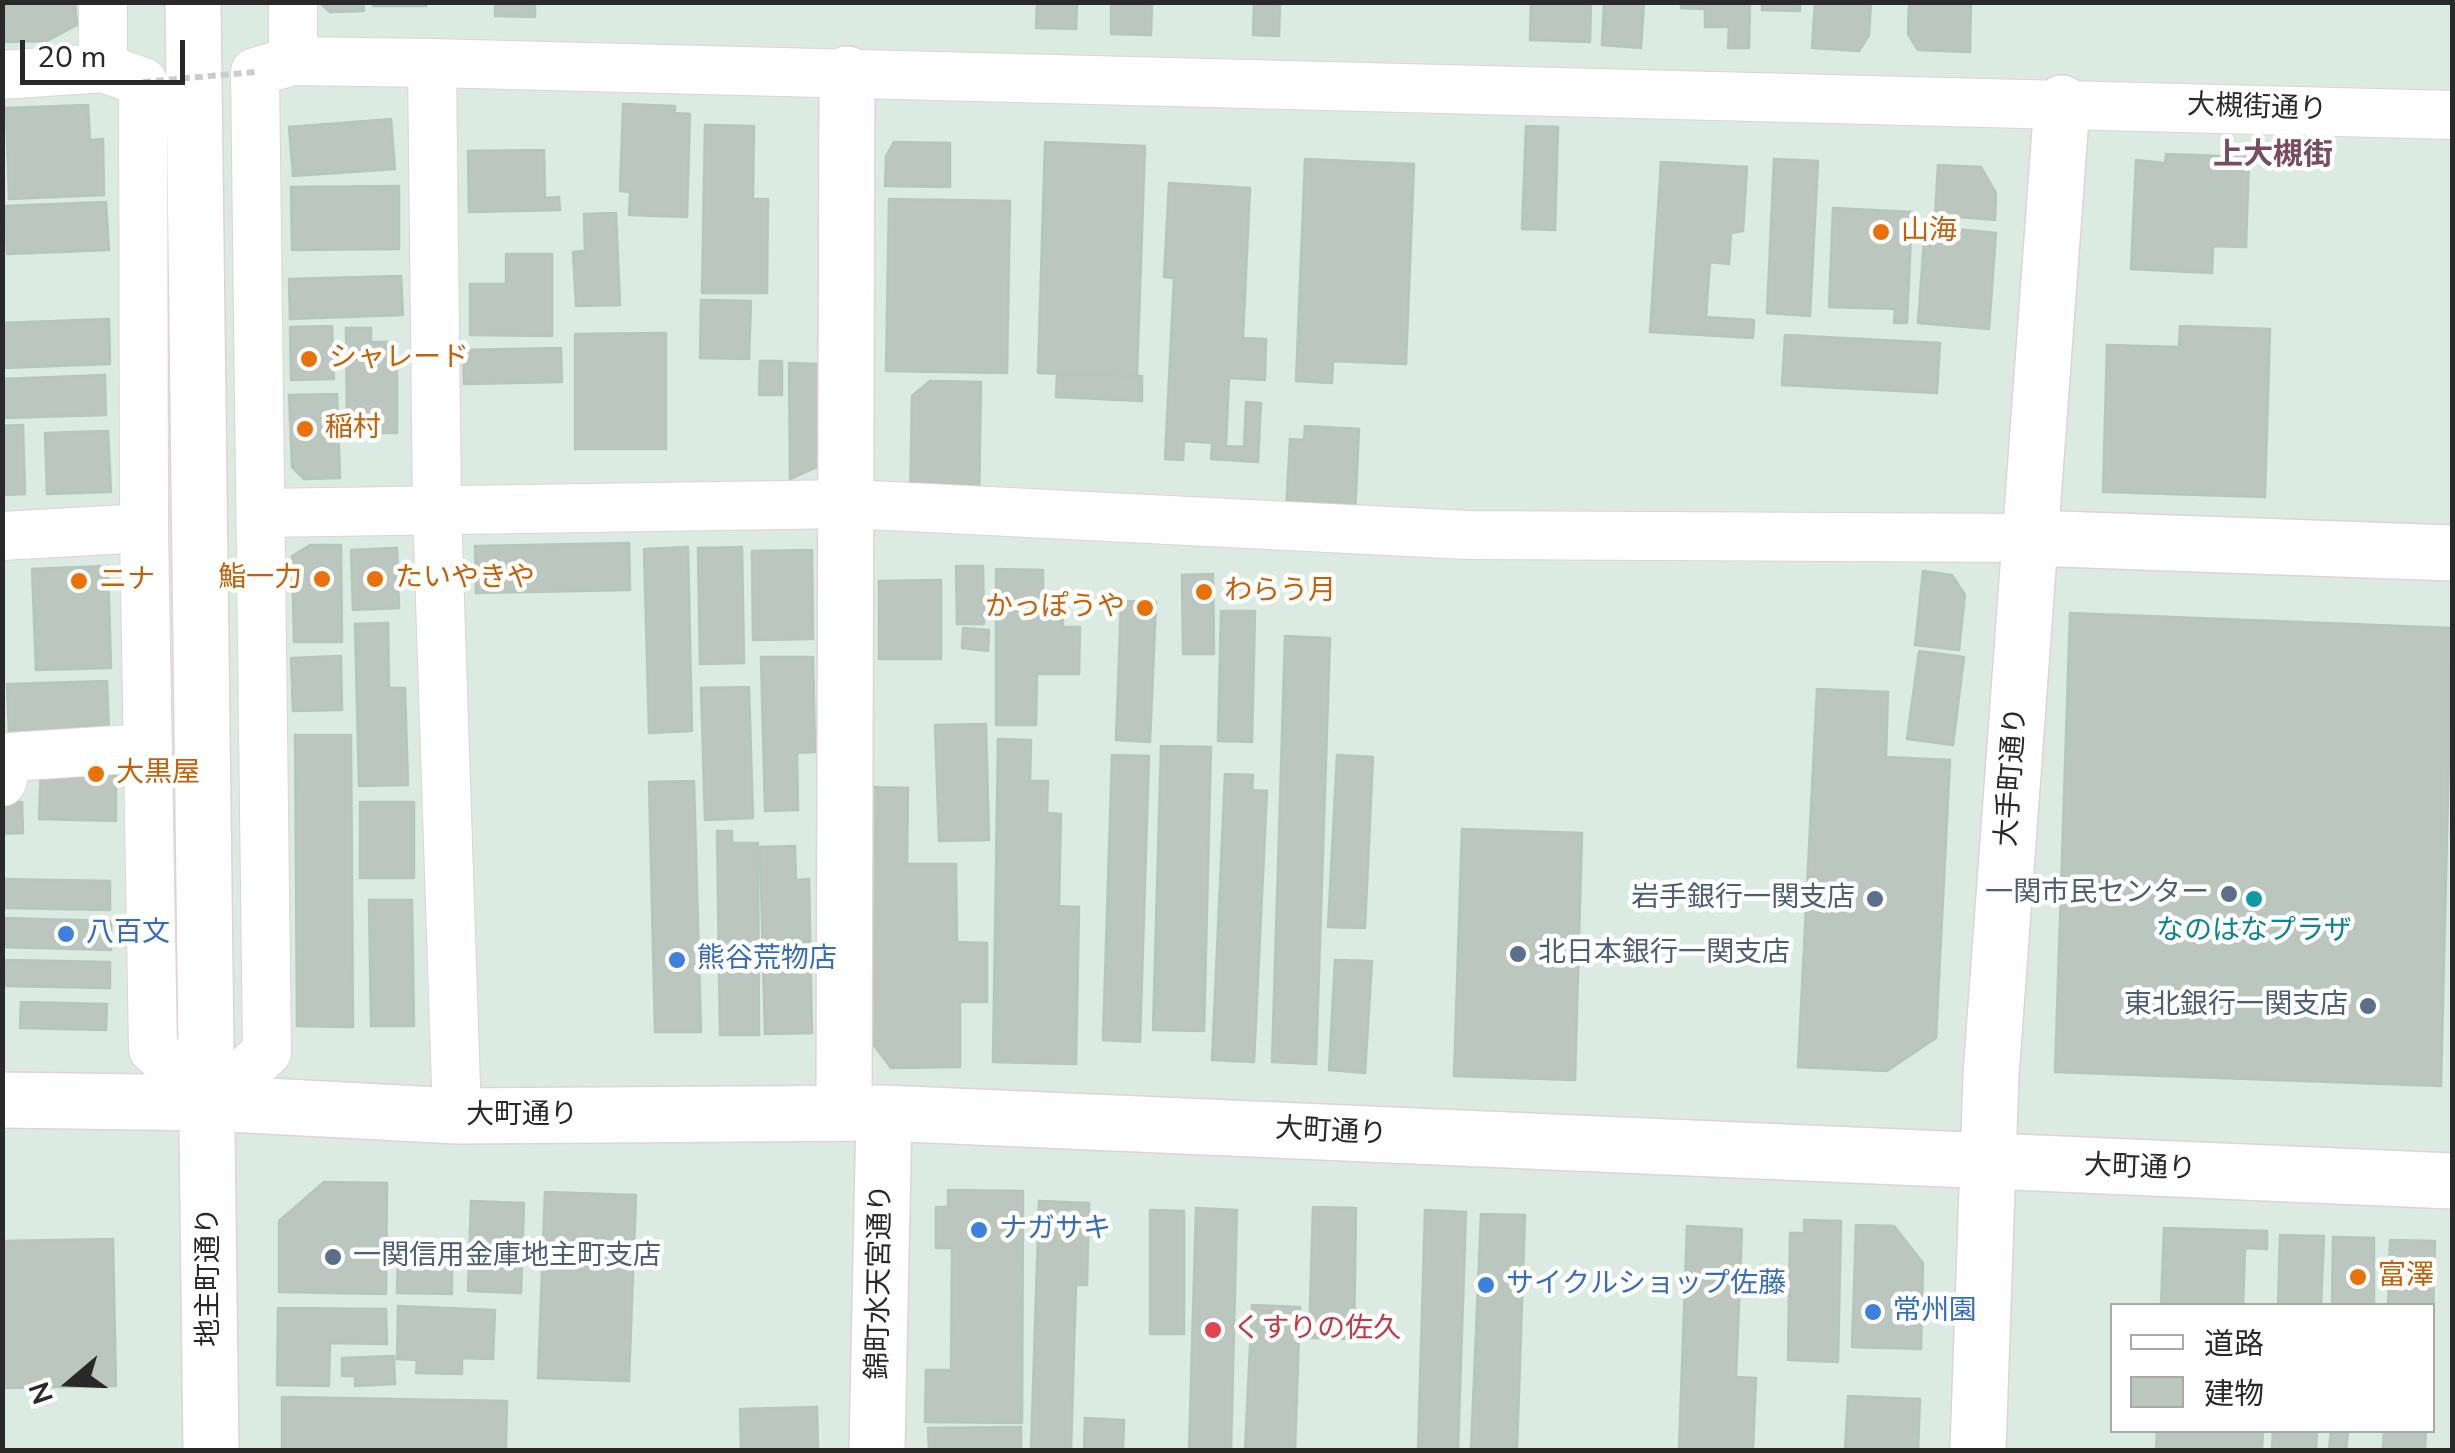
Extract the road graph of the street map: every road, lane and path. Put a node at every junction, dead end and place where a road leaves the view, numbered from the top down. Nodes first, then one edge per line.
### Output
1 (103, 2) edge
2 (194, 2) edge
3 (293, 2) edge
4 (432, 63) junction
5 (274, 66) junction
6 (847, 74) junction
7 (123, 75) junction
8 (2, 76) edge
9 (2062, 104) junction
10 (2452, 114) edge
11 (849, 504) junction
12 (437, 509) junction
13 (262, 513) junction
14 (144, 528) junction
15 (2, 536) edge
16 (2030, 538) junction
17 (2452, 554) edge
18 (147, 748) junction
19 (2, 782) edge
20 (2, 1100) edge
21 (210, 1103) junction
22 (864, 1112) junction
23 (457, 1116) junction
24 (1987, 1163) junction
25 (2452, 1181) edge
26 (211, 1450) edge
27 (877, 1450) edge
28 (1978, 1450) edge

1 - 7 street
2 - 21 street, 地主町通り
3 - 5 street
4 - 5 street, 大槻街通り
4 - 6 street, 大槻街通り
4 - 12 street
5 - 7 path, bridge
5 - 13 street
6 - 9 street, 大槻街通り
6 - 11 street, 錦町水天宮通り
7 - 8 street
7 - 14 street
9 - 10 street, 大槻街通り
9 - 16 street, 大手町通り
11 - 12 street
11 - 16 street
11 - 22 street, 錦町水天宮通り
12 - 13 street
12 - 23 street
13 - 21 street
14 - 15 street
14 - 18 street
16 - 17 street
16 - 24 street, 大手町通り
18 - 19 street
18 - 21 street
20 - 21 street, 大町通り
21 - 23 street, 大町通り
21 - 26 street, 地主町通り
22 - 23 street, 大町通り
22 - 24 street, 大町通り
22 - 27 street, 錦町水天宮通り
24 - 25 street, 大町通り
24 - 28 street, 大手町通り

